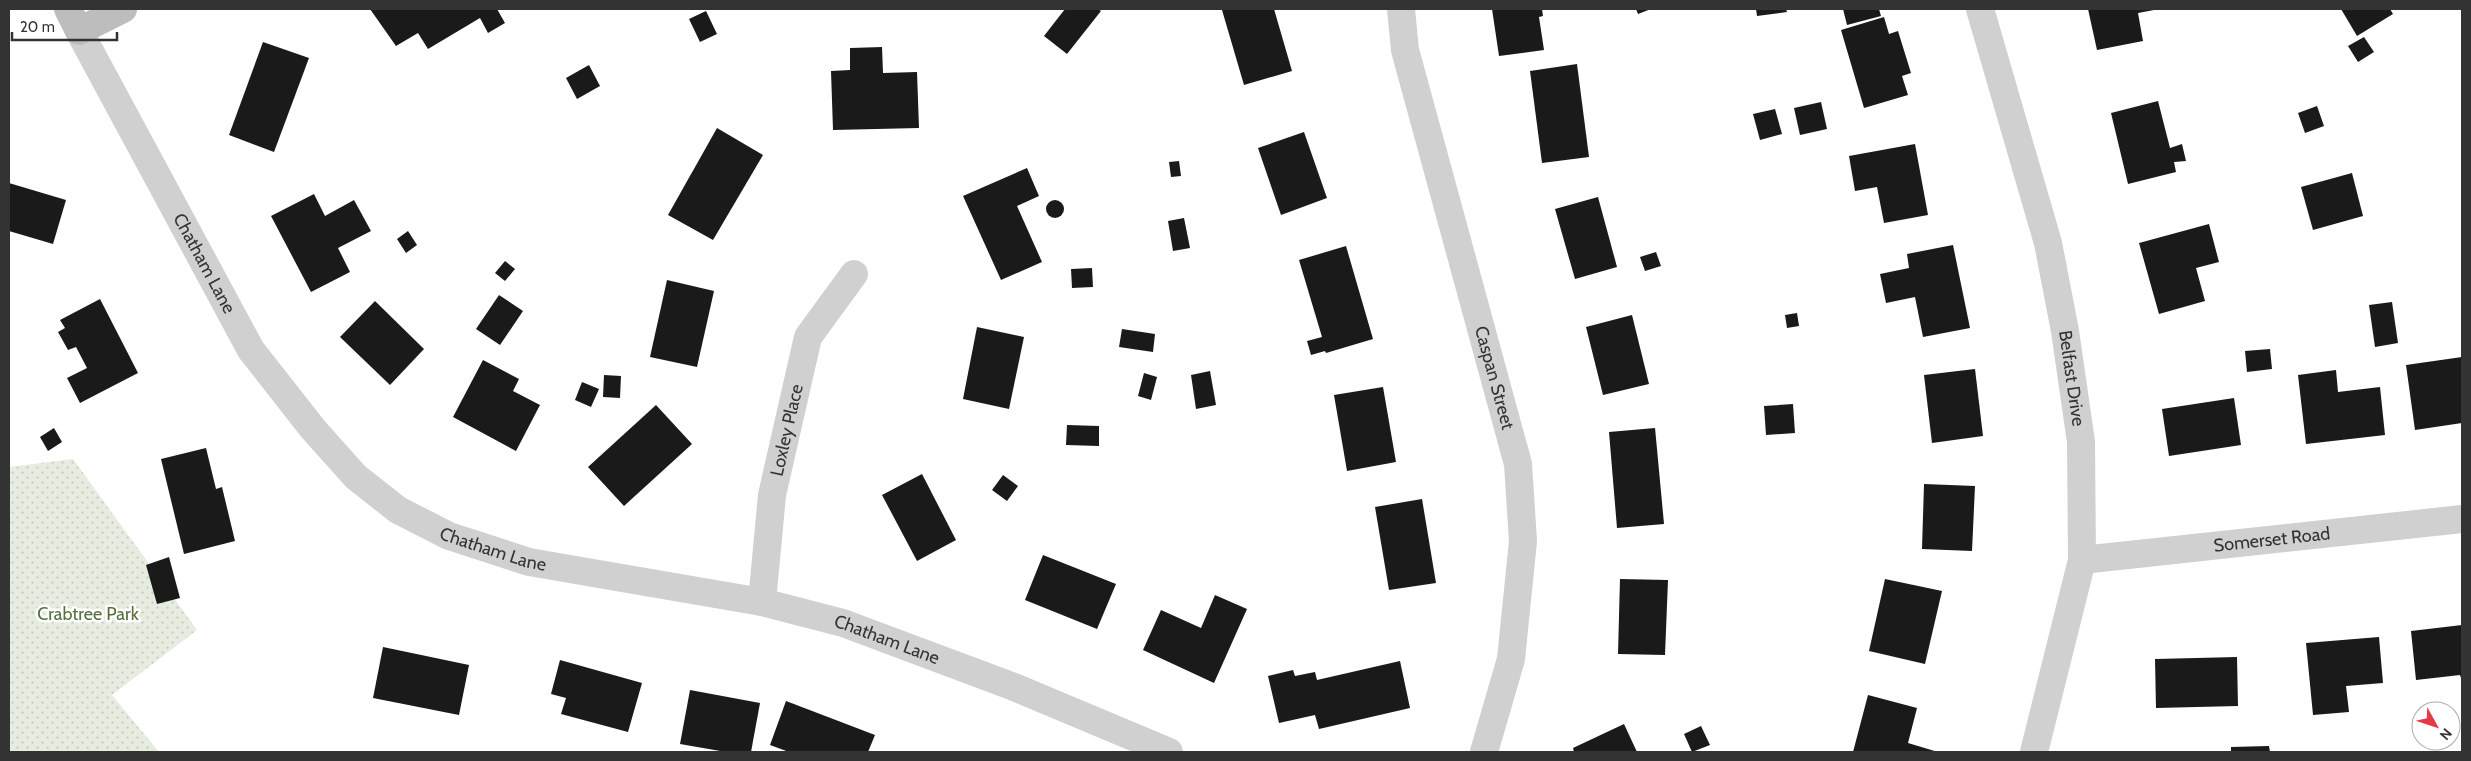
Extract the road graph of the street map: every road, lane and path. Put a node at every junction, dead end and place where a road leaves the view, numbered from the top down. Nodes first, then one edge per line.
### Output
1 (123, 9) edge
2 (1401, 9) edge
3 (1980, 9) edge
4 (74, 20) edge
5 (854, 274) dead end
6 (2462, 519) edge
7 (2082, 560) junction
8 (762, 602) junction
9 (1169, 752) edge
10 (1484, 752) edge
11 (2034, 752) edge

1 - 4 street
2 - 10 street, Caspan Street
3 - 7 street, Belfast Drive
4 - 8 street, Chatham Lane
5 - 8 street, Loxley Place
6 - 7 street, Somerset Road
7 - 11 street, Belfast Drive
8 - 9 street, Chatham Lane

